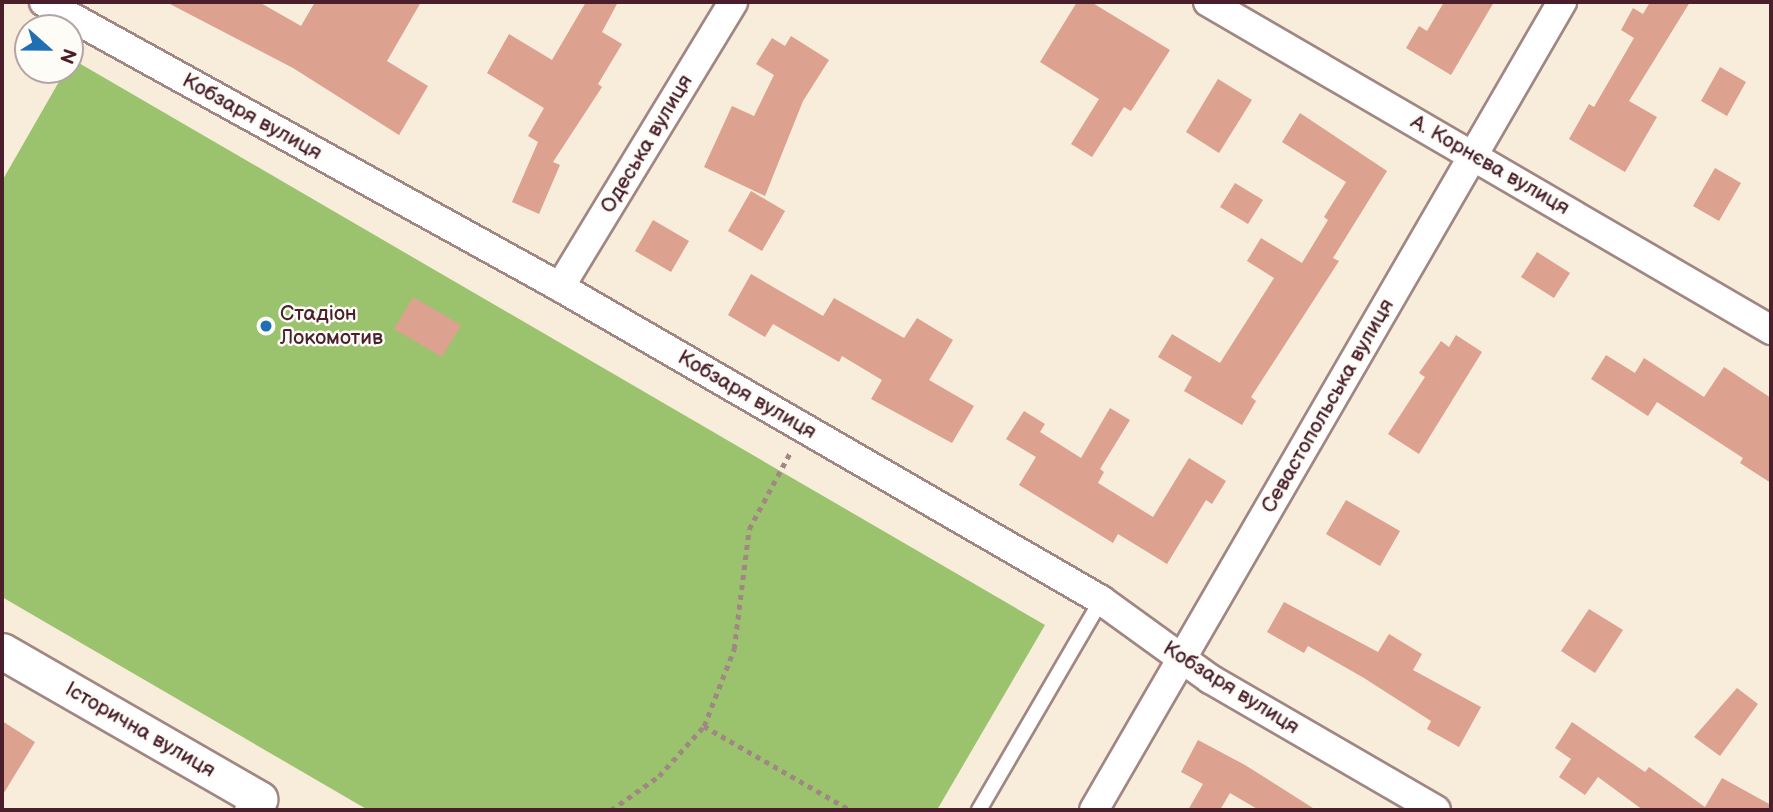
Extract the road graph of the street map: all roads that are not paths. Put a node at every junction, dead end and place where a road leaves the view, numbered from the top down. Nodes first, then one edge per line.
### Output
1 (44, 2) edge
2 (733, 2) edge
3 (1208, 2) edge
4 (1562, 2) edge
5 (1471, 154) junction
6 (560, 287) junction
7 (1771, 330) edge
8 (1101, 600) junction
9 (2, 651) edge
10 (1182, 661) junction
11 (263, 806) edge
12 (979, 810) edge
13 (1094, 810) edge
14 (1436, 810) edge

1 - 6 street, Кобзаря вулиця
2 - 6 street, Одеська вулиця
3 - 5 street, А. Корнєва вулиця
4 - 5 street, Севастопольська вулиця
5 - 7 street, А. Корнєва вулиця
5 - 10 street, Севастопольська вулиця
6 - 8 street, Кобзаря вулиця
8 - 10 street, Кобзаря вулиця
8 - 12 lane
9 - 11 street, Історична вулиця
10 - 13 street, Севастопольська вулиця
10 - 14 street, Кобзаря вулиця

